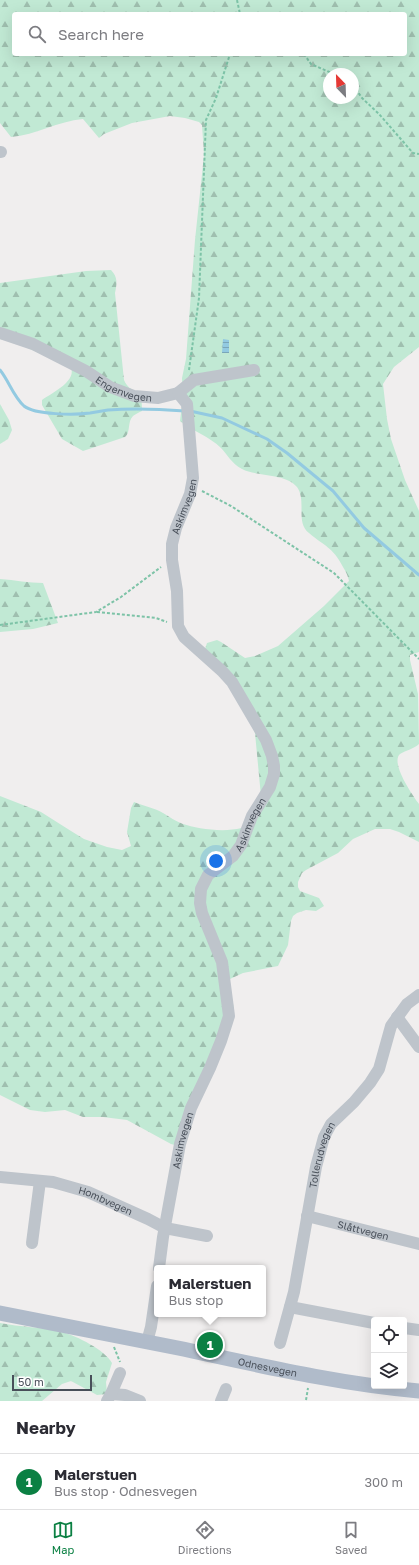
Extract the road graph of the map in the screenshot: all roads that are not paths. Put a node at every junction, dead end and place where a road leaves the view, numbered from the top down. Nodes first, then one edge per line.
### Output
1 (0, 333) edge
2 (254, 370) dead end
3 (182, 389) junction
4 (419, 995) edge
5 (397, 1017) junction
6 (419, 1047) edge
7 (0, 1177) edge
8 (40, 1181) junction
9 (308, 1216) junction
10 (165, 1228) junction
11 (207, 1236) dead end
12 (32, 1243) dead end
13 (419, 1244) edge
14 (159, 1265) edge
15 (154, 1306) edge
16 (290, 1307) junction
17 (0, 1313) edge
18 (371, 1322) edge
19 (407, 1328) edge
20 (419, 1330) edge
21 (147, 1342) junction
22 (280, 1343) dead end
23 (120, 1373) dead end
24 (226, 1389) dead end
25 (419, 1391) edge
26 (109, 1397) edge
27 (140, 1401) edge
28 (221, 1401) edge

1 - 3 street, Engenvegen
2 - 3 street, Engenvegen
3 - 10 street, Askimvegen
4 - 5 street, Tollerudvegen
5 - 6 street
5 - 9 street, Tollerudvegen
7 - 8 street, Hombvegen
8 - 10 street, Hombvegen
8 - 12 street
9 - 13 street, Slåttvegen
9 - 16 street, Tollerudvegen
10 - 11 street, Hombvegen
10 - 14 street, Askimvegen
15 - 21 street
16 - 18 street
16 - 22 street, Tollerudvegen
17 - 21 main road, Odnesvegen
19 - 20 street
21 - 25 main road, Odnesvegen
23 - 26 street
24 - 28 street
26 - 27 street

